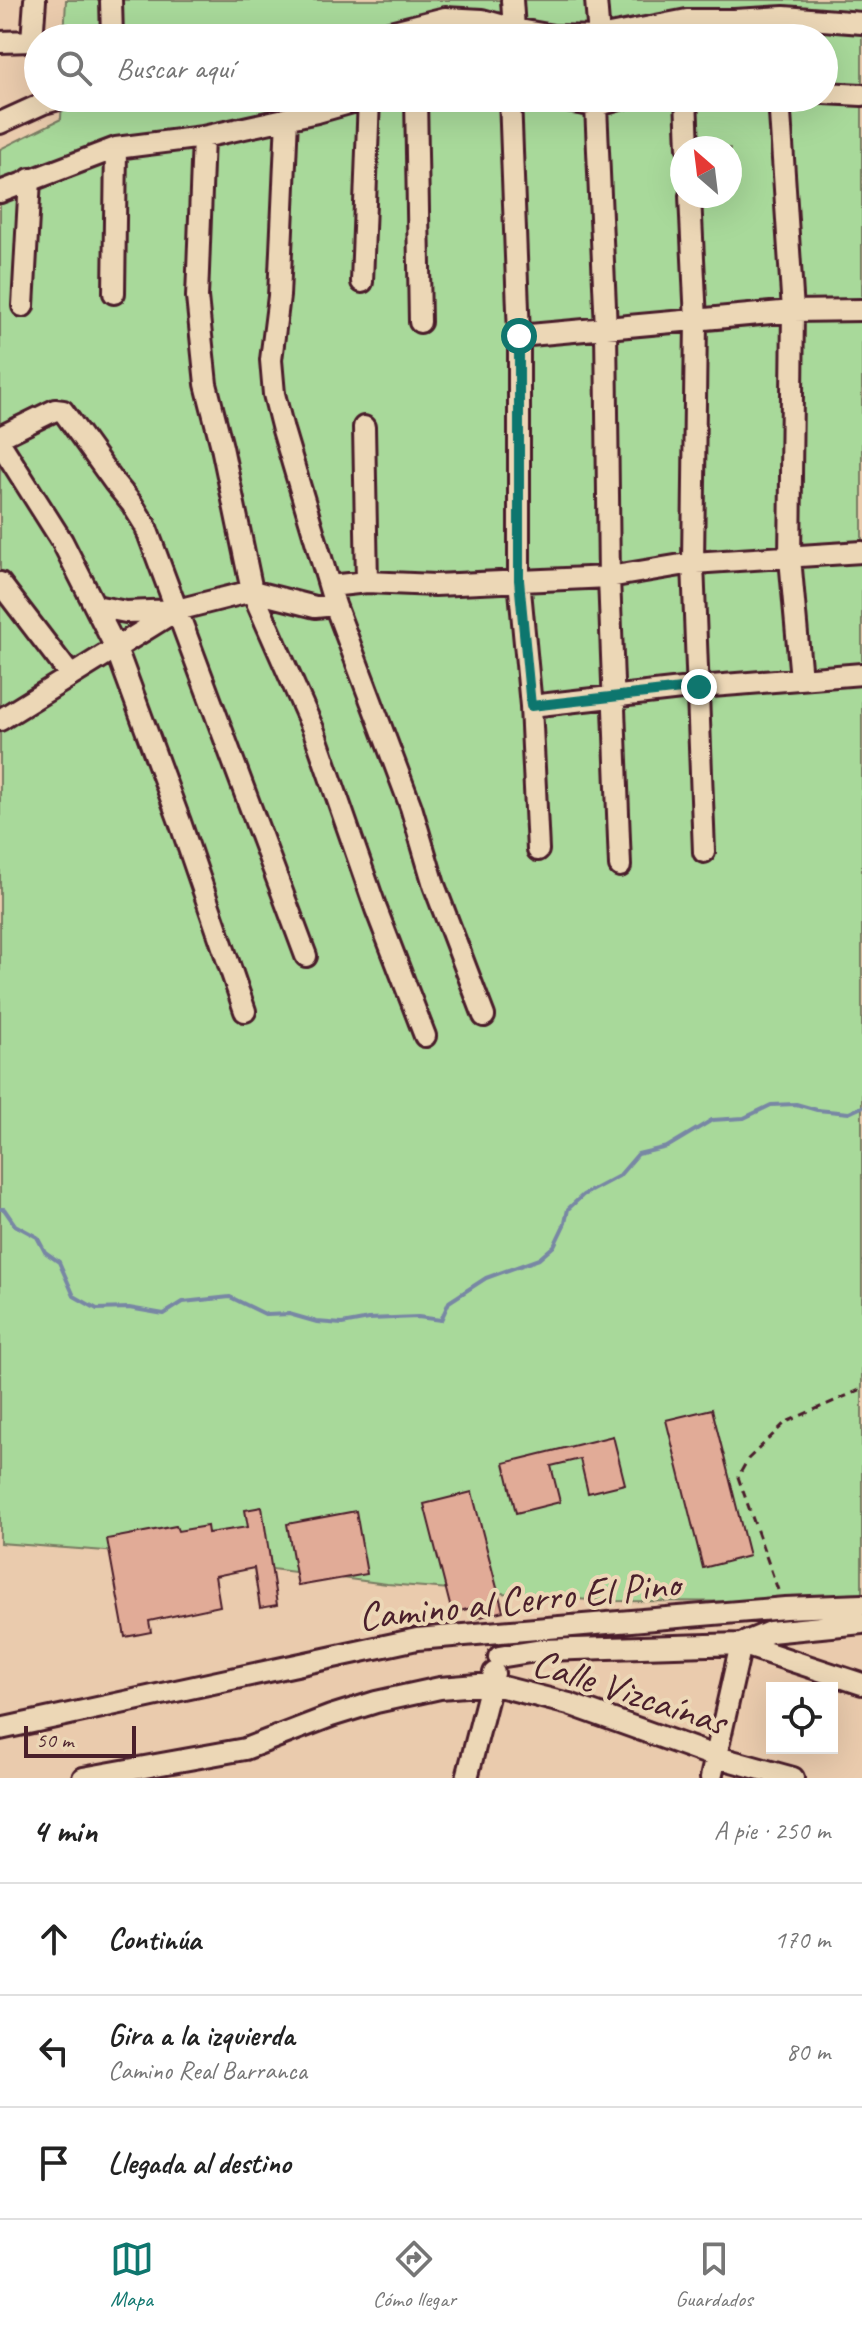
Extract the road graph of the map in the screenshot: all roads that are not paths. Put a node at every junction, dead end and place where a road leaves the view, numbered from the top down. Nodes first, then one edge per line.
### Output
1 (35, 0) edge
2 (111, 0) edge
3 (512, 0) edge
4 (596, 0) edge
5 (783, 9) edge
6 (686, 10) edge
7 (862, 23) edge
8 (33, 24) edge
9 (112, 24) edge
10 (421, 24) edge
11 (496, 24) edge
12 (514, 24) edge
13 (598, 24) edge
14 (641, 24) edge
15 (24, 41) edge
16 (0, 42) edge
17 (838, 94) edge
18 (862, 95) edge
19 (24, 112) edge
20 (311, 112) edge
21 (368, 112) edge
22 (416, 112) edge
23 (511, 112) edge
24 (596, 112) edge
25 (687, 112) edge
26 (780, 112) edge
27 (287, 118) junction
28 (0, 123) edge
29 (688, 136) edge
30 (203, 137) junction
31 (116, 148) junction
32 (30, 179) junction
33 (0, 192) edge
34 (691, 208) edge
35 (362, 282) dead end
36 (114, 293) dead end
37 (23, 306) dead end
38 (862, 310) edge
39 (793, 311) junction
40 (696, 321) junction
41 (420, 322) dead end
42 (606, 329) junction
43 (519, 336) junction
44 (364, 427) dead end
45 (0, 440) edge
46 (862, 552) edge
47 (790, 558) junction
48 (693, 563) junction
49 (609, 577) junction
50 (519, 580) junction
51 (367, 582) junction
52 (0, 583) edge
53 (252, 591) junction
54 (332, 595) junction
55 (95, 606) junction
56 (177, 610) junction
57 (116, 648) junction
58 (862, 674) edge
59 (71, 676) junction
60 (801, 679) junction
61 (699, 687) junction
62 (613, 697) junction
63 (531, 706) junction
64 (0, 720) edge
65 (538, 850) dead end
66 (704, 852) dead end
67 (620, 866) dead end
68 (306, 956) dead end
69 (245, 1011) dead end
70 (484, 1016) dead end
71 (425, 1036) dead end
72 (862, 1605) edge
73 (862, 1623) edge
74 (507, 1631) junction
75 (741, 1644) junction
76 (499, 1657) junction
77 (491, 1684) junction
78 (862, 1684) edge
79 (0, 1729) edge
80 (717, 1757) junction
81 (83, 1778) edge
82 (467, 1778) edge
83 (711, 1778) edge
84 (793, 1778) edge

1 - 8 street
2 - 9 street
3 - 12 street
4 - 13 street
5 - 6 street
5 - 7 street
6 - 14 street
10 - 11 street
15 - 16 street
17 - 18 street
19 - 28 street
20 - 27 street
21 - 35 street
22 - 41 street
23 - 43 street
24 - 42 street
25 - 29 street
26 - 39 street
27 - 30 street
27 - 54 street
30 - 31 street
30 - 53 street
31 - 32 street
31 - 36 street
32 - 33 street
32 - 37 street
34 - 40 street
38 - 39 street
39 - 40 street
39 - 47 street
40 - 42 street
40 - 48 street
42 - 43 street
42 - 49 street
43 - 50 street
44 - 51 street
45 - 55 street
45 - 56 street
46 - 47 street
47 - 48 street
47 - 60 street
48 - 49 street
48 - 61 street
49 - 50 street
49 - 62 street
50 - 51 street
50 - 63 street
51 - 54 street
52 - 59 street
53 - 54 street
53 - 56 street
53 - 71 street
54 - 70 street
55 - 56 street
55 - 57 street
56 - 57 street
56 - 68 street
57 - 59 street
57 - 69 street
58 - 60 street
59 - 64 street
60 - 61 street
61 - 62 street
61 - 66 street
62 - 63 street
62 - 67 street
63 - 65 street
72 - 74 street, Camino al Cerro El Pino
73 - 75 street
74 - 76 street
74 - 79 street, Camino al Cerro El Pino
75 - 76 street
75 - 78 street
75 - 80 street
76 - 77 street
77 - 80 street, Calle Vizcaínas
77 - 81 street, Calle Vizcaínas
77 - 82 street
80 - 83 street
80 - 84 street, Calle Vizcaínas

